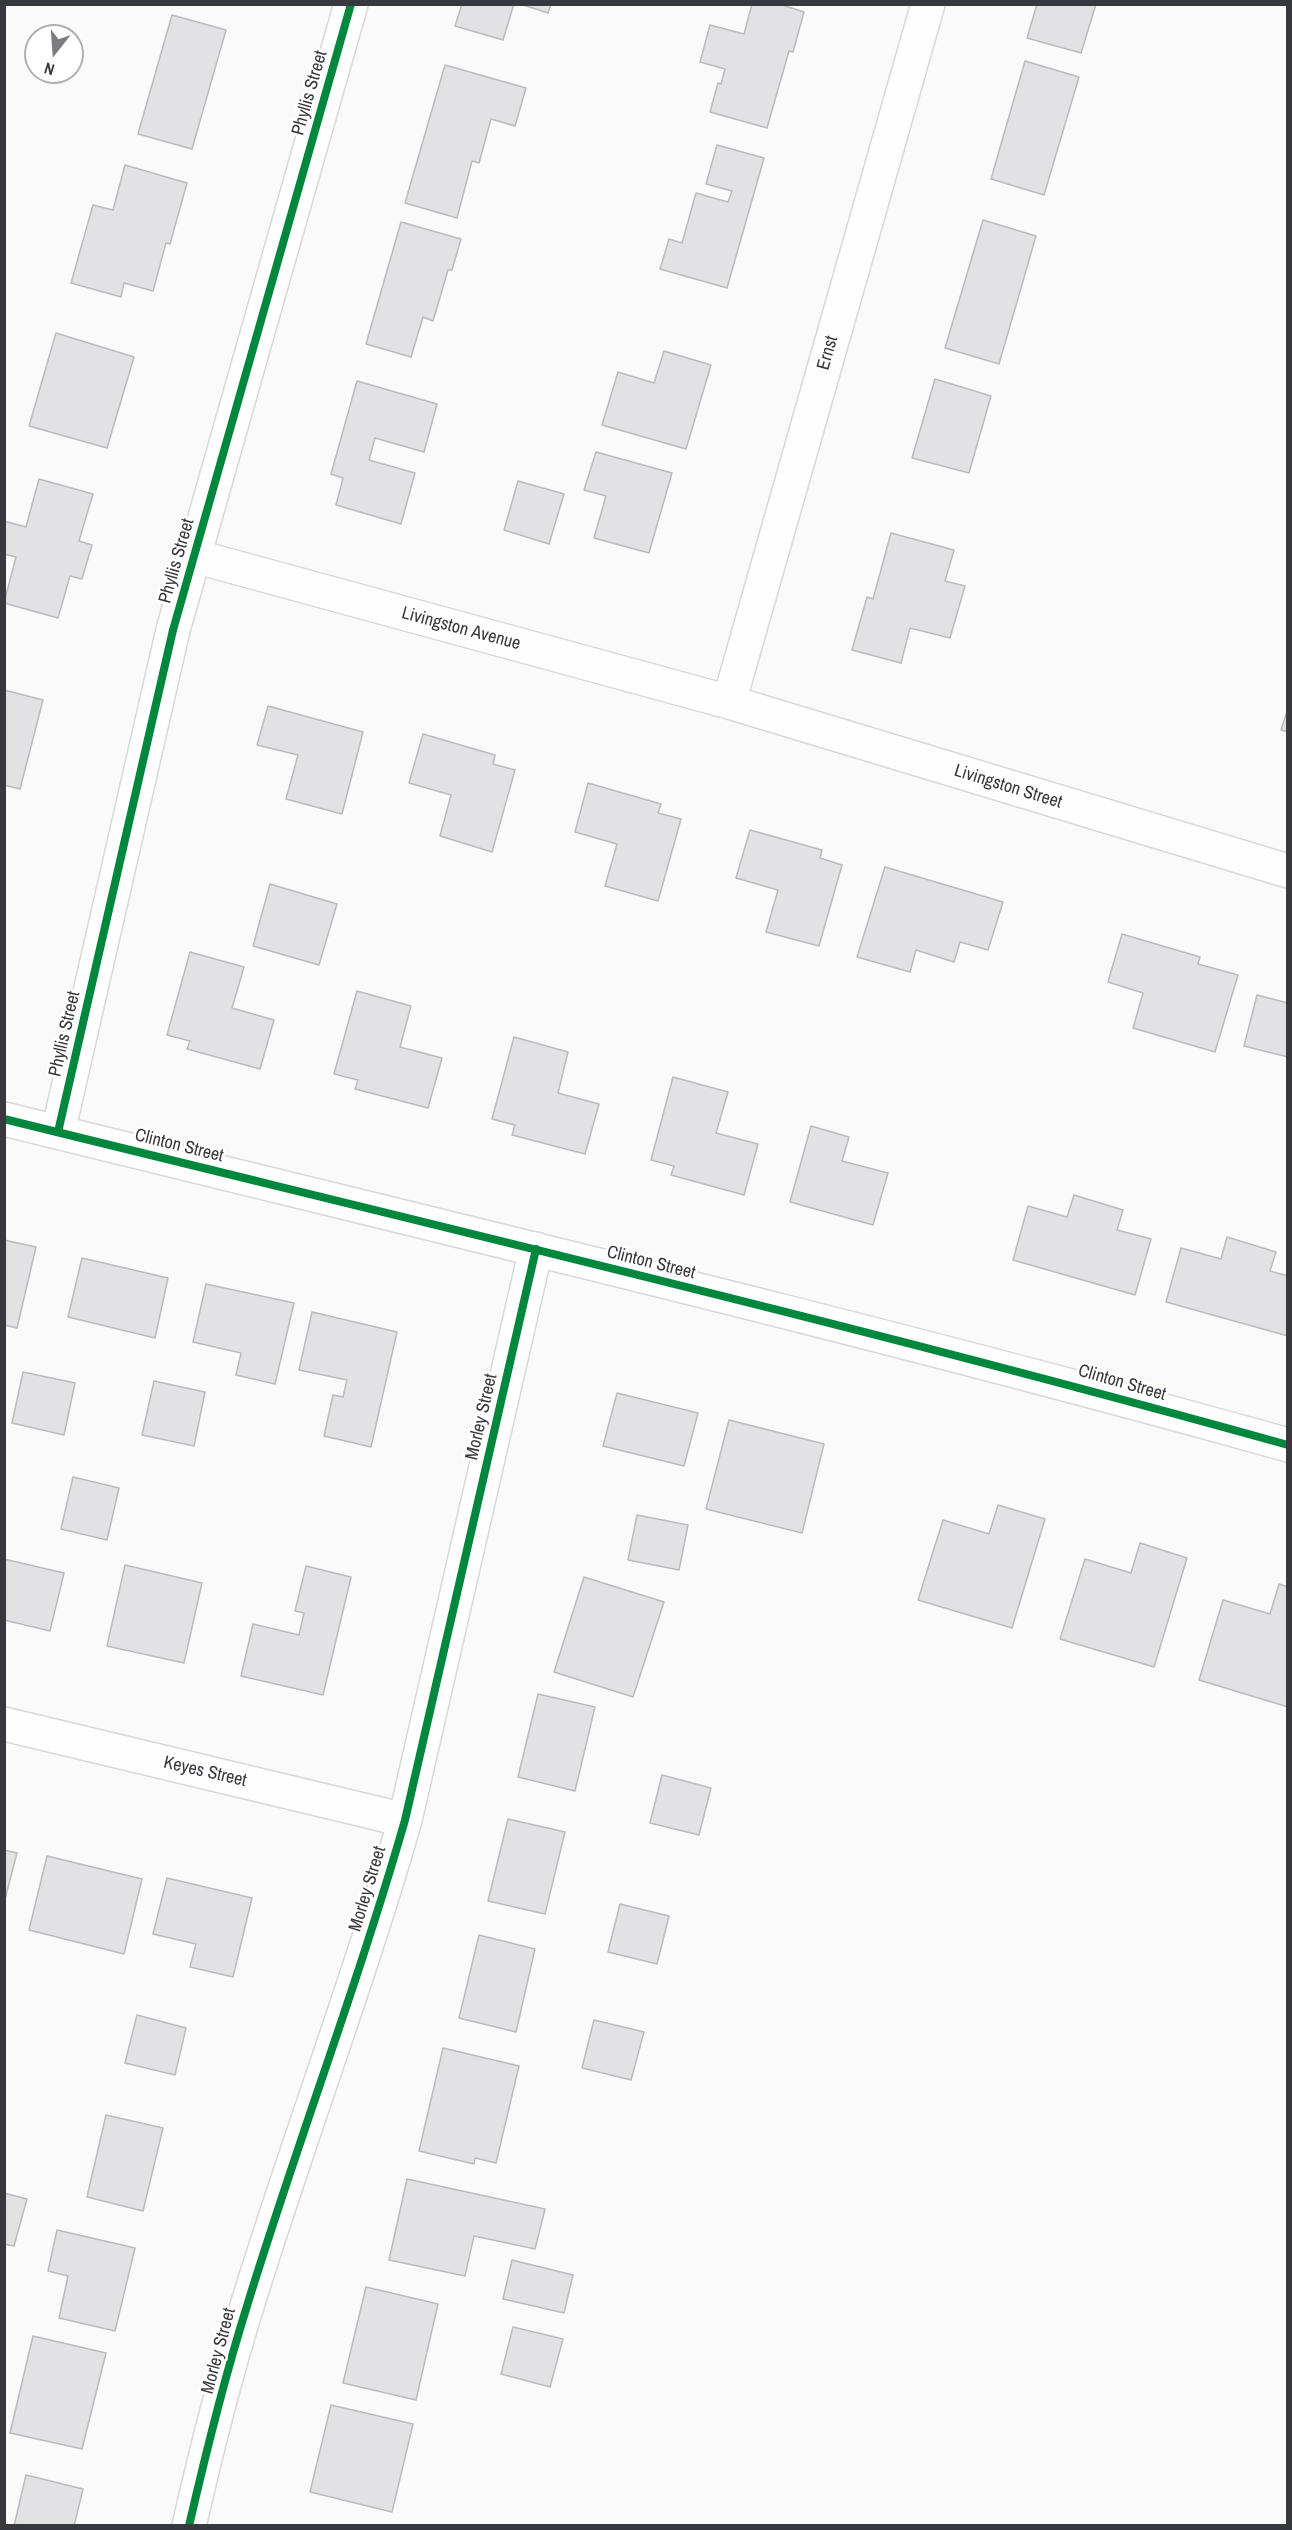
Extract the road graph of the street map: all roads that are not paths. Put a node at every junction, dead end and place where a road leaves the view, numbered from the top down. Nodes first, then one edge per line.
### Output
1 (351, 4) edge
2 (928, 4) edge
3 (194, 556) junction
4 (729, 702) junction
5 (1287, 871) edge
6 (4, 1119) edge
7 (58, 1132) junction
8 (536, 1249) junction
9 (1287, 1445) edge
10 (4, 1724) edge
11 (405, 1820) junction
12 (189, 2526) edge

1 - 3 street, Phyllis Street
2 - 4 street, Ernst
3 - 4 street, Livingston Avenue
3 - 7 street, Phyllis Street
4 - 5 street, Livingston Street
6 - 7 street, Clinton Street
7 - 8 street, Clinton Street
8 - 9 street, Clinton Street
8 - 11 street, Morley Street
10 - 11 street, Keyes Street
11 - 12 street, Morley Street

